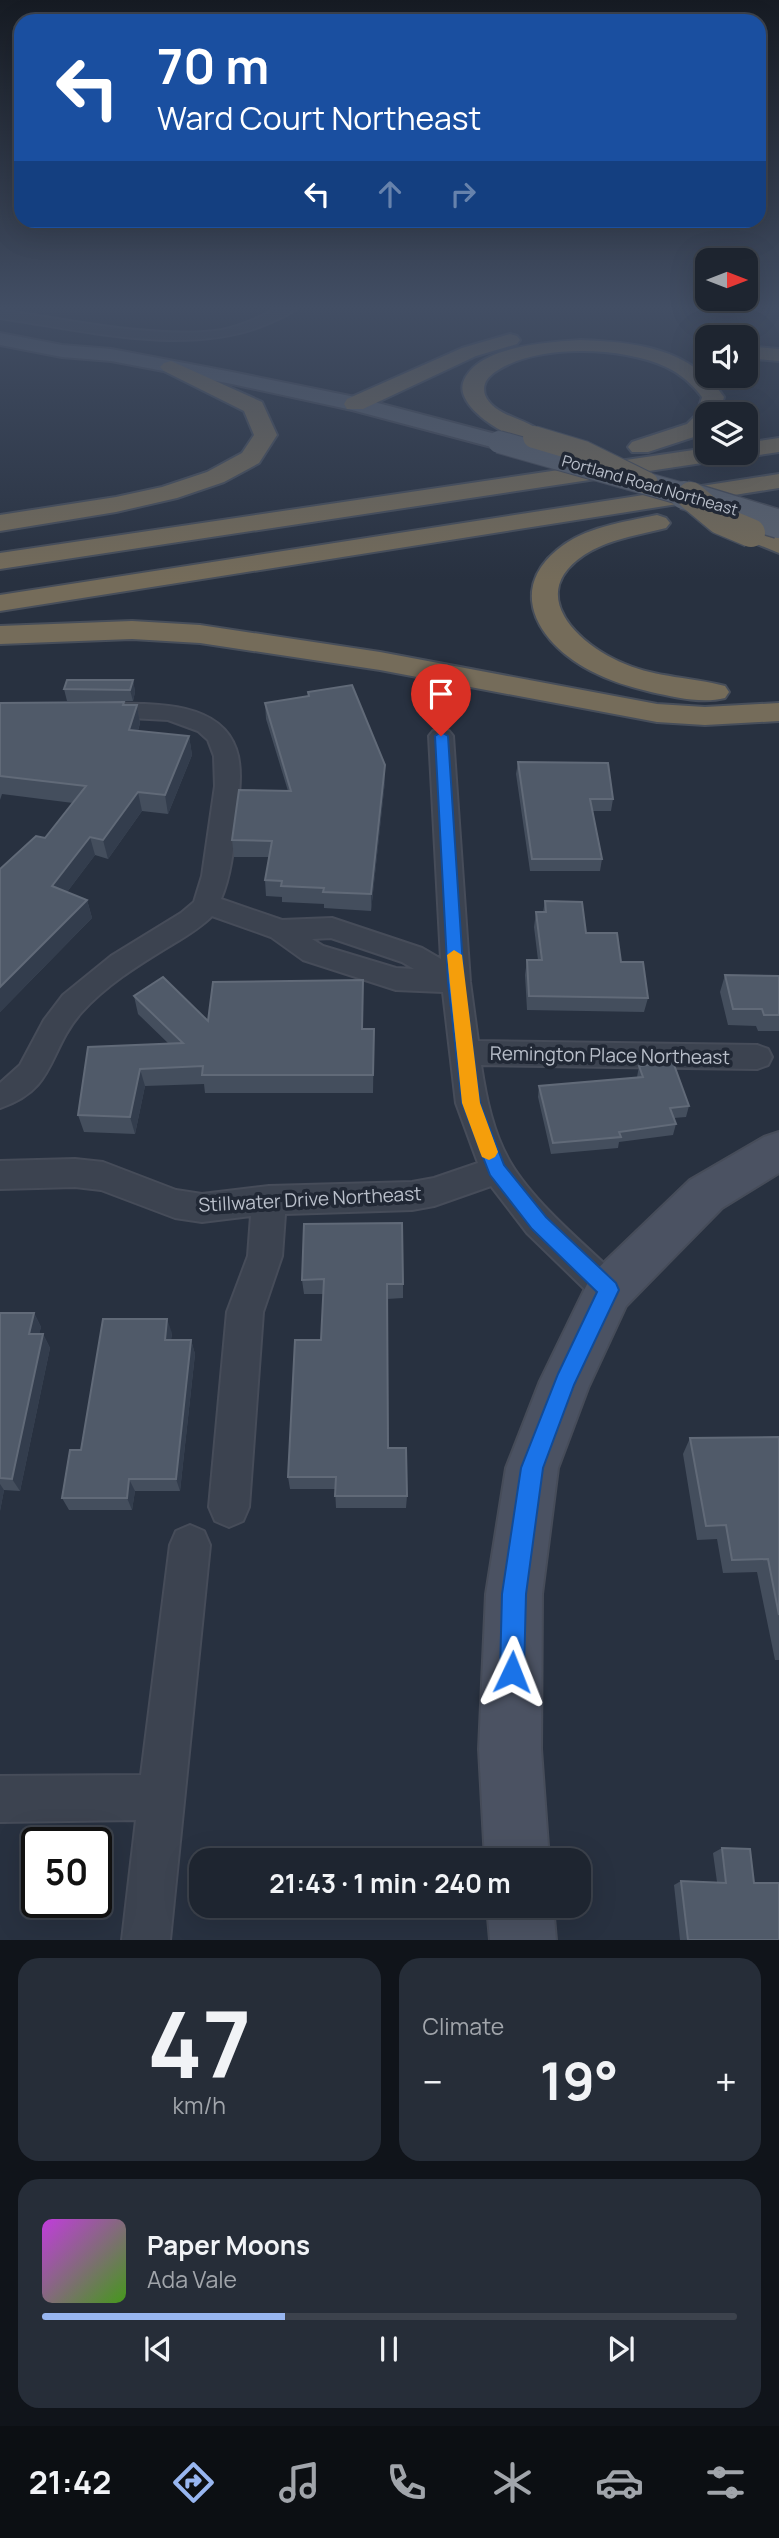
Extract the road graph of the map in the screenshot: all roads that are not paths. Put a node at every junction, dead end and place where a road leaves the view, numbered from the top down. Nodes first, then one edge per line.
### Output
1 (236, 399) edge
2 (328, 399) edge
3 (367, 399) edge
4 (476, 399) edge
5 (355, 404) junction
6 (695, 429) edge
7 (779, 445) edge
8 (758, 448) edge
9 (695, 457) edge
10 (779, 481) edge
11 (647, 482) junction
12 (691, 496) junction
13 (779, 500) edge
14 (0, 523) edge
15 (779, 524) edge
16 (779, 545) edge
17 (0, 550) edge
18 (0, 561) edge
19 (0, 603) edge
20 (0, 635) edge
21 (779, 685) edge
22 (76, 711) edge
23 (779, 712) edge
24 (441, 736) dead end
25 (206, 904) junction
26 (456, 982) junction
27 (463, 1053) junction
28 (757, 1057) dead end
29 (0, 1096) edge
30 (779, 1150) edge
31 (497, 1170) junction
32 (0, 1175) edge
33 (269, 1200) junction
34 (609, 1290) junction
35 (229, 1507) dead end
36 (190, 1545) dead end
37 (161, 1797) junction
38 (0, 1799) edge
39 (516, 1848) edge
40 (521, 1918) edge
41 (146, 1940) edge
42 (523, 1940) edge

1 - 14 highway
2 - 5 main road, Portland Road Northeast
3 - 5 highway
4 - 11 highway, bridge
5 - 11 main road, Portland Road Northeast, bridge
6 - 17 highway
7 - 8 highway
9 - 18 highway
10 - 19 highway
11 - 12 main road, Portland Road Northeast, bridge
12 - 15 main road, Portland Road Northeast, bridge
12 - 16 highway, bridge
13 - 21 highway
20 - 23 highway
22 - 25 street
24 - 26 street
25 - 26 street
25 - 29 street
26 - 27 street
27 - 28 street, Remington Place Northeast
27 - 31 street
30 - 34 main road
31 - 33 street, Stillwater Drive Northeast
31 - 34 street
32 - 33 street, Stillwater Drive Northeast
33 - 35 street
34 - 39 main road
36 - 37 street
37 - 38 street
37 - 41 street
40 - 42 main road

